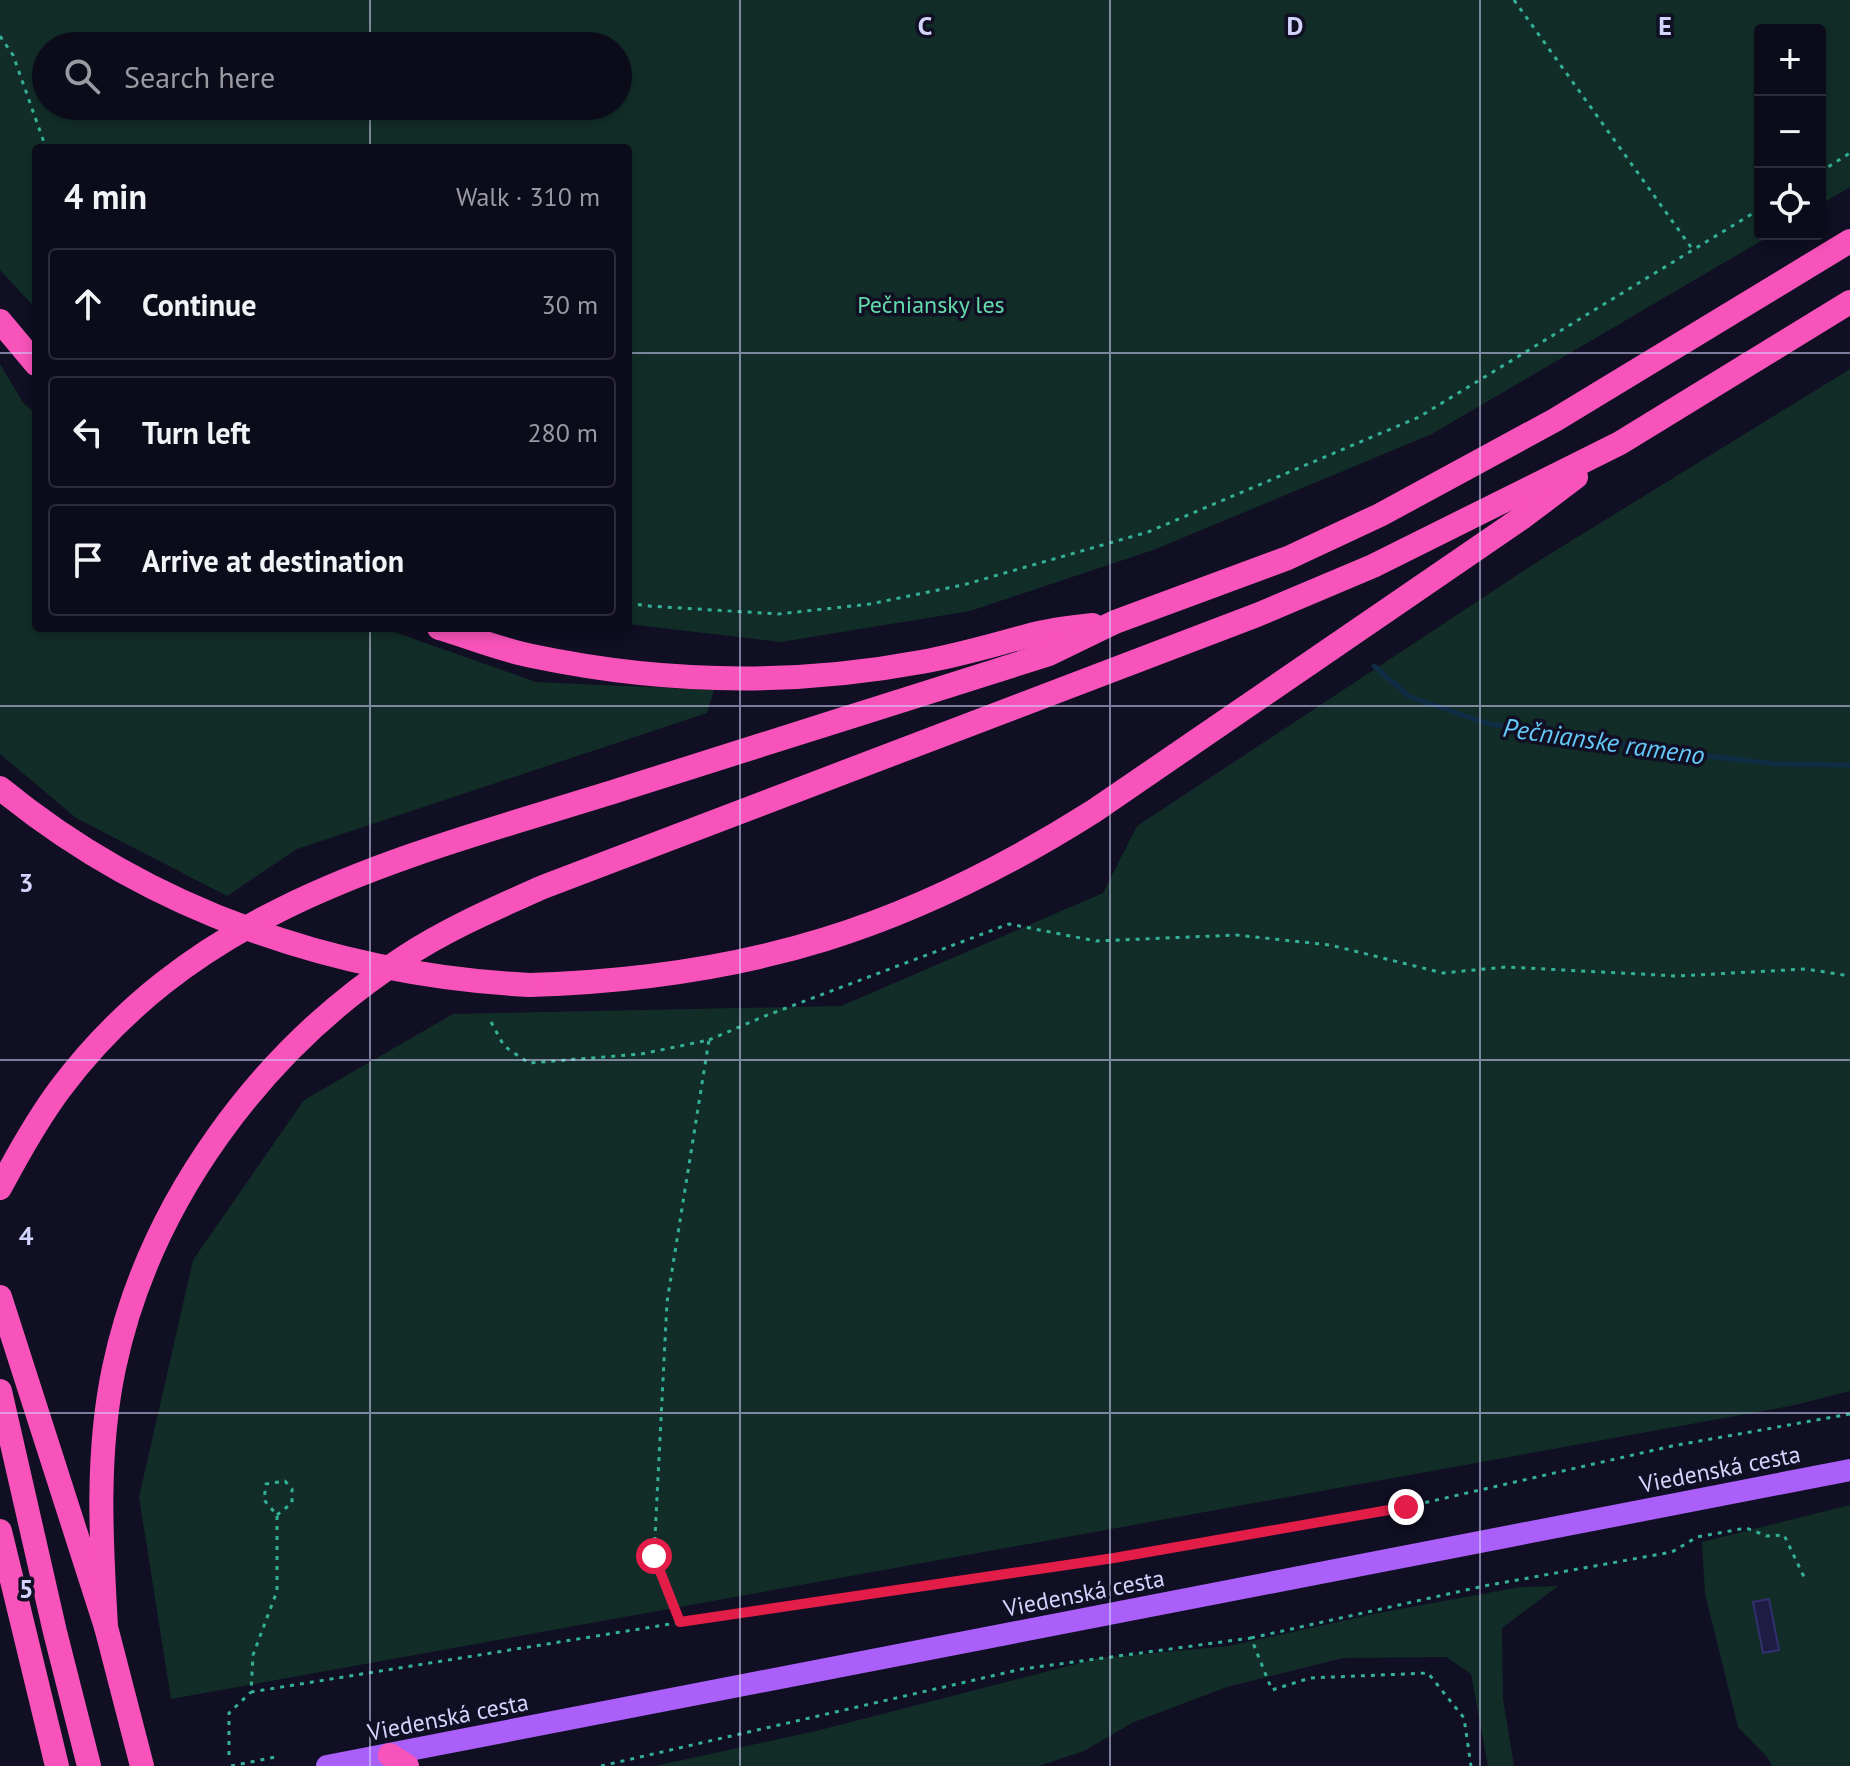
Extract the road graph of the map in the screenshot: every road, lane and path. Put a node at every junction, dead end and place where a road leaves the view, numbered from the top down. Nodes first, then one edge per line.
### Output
1 (1514, 0) edge
2 (0, 36) edge
3 (32, 109) edge
4 (36, 120) edge
5 (45, 144) edge
6 (1850, 153) edge
7 (1826, 168) edge
8 (1754, 213) edge
9 (1850, 241) edge
10 (1693, 250) junction
11 (1850, 302) edge
12 (0, 321) edge
13 (32, 359) edge
14 (1620, 443) junction
15 (632, 604) edge
16 (1115, 622) junction
17 (452, 632) edge
18 (0, 788) edge
19 (1850, 976) edge
20 (491, 1022) dead end
21 (709, 1040) junction
22 (0, 1188) edge
23 (0, 1297) edge
24 (0, 1391) edge
25 (1850, 1414) edge
26 (1850, 1470) edge
27 (277, 1515) junction
28 (0, 1531) edge
29 (1805, 1579) dead end
30 (680, 1622) junction
31 (106, 1627) junction
32 (1251, 1638) junction
33 (251, 1692) junction
34 (229, 1755) dead end
35 (275, 1757) dead end
36 (398, 1761) edge
37 (57, 1766) edge
38 (89, 1766) edge
39 (142, 1766) edge
40 (231, 1766) edge
41 (327, 1766) edge
42 (601, 1766) edge
43 (1471, 1766) edge

1 - 10 path
2 - 3 path
4 - 5 path
6 - 7 path
8 - 10 path
9 - 16 highway
10 - 15 path
11 - 14 highway
12 - 13 highway
14 - 18 highway, bridge
14 - 31 highway
16 - 17 highway
16 - 22 highway
19 - 21 path
20 - 21 path
21 - 30 path
23 - 31 highway
24 - 38 highway
25 - 30 path
26 - 36 main road, Viedenská cesta
27 - 27 path
27 - 33 path
28 - 37 highway
29 - 32 path
30 - 33 path
31 - 39 highway
32 - 42 path
32 - 43 path
33 - 34 path
35 - 40 path
36 - 41 main road, Viedenská cesta

